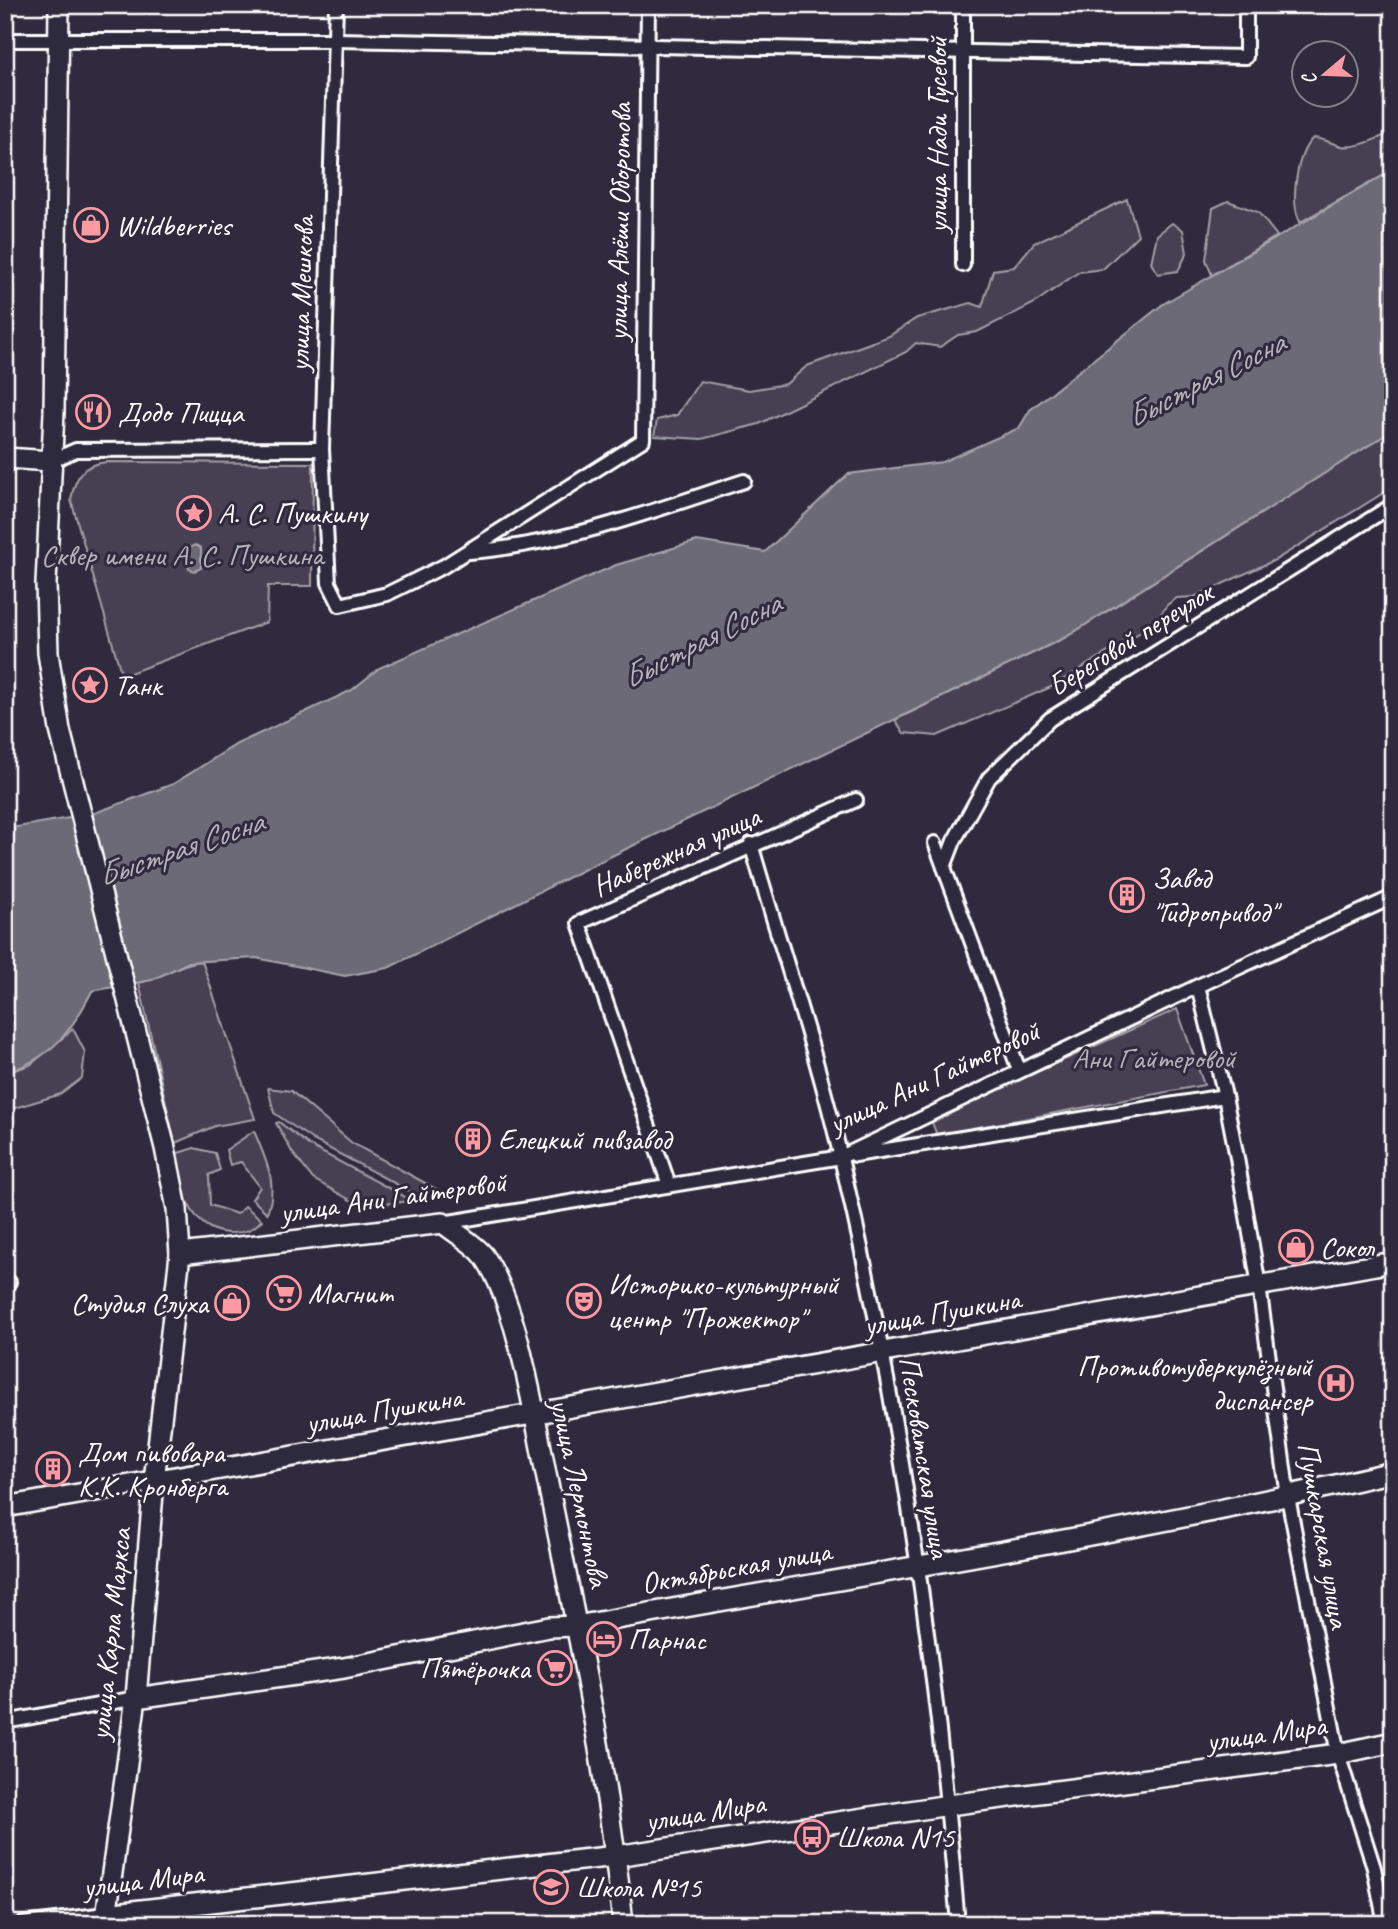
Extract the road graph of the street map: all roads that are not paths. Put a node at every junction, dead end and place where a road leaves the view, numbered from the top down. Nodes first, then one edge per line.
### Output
1 (59, 5) edge
2 (336, 5) edge
3 (648, 5) edge
4 (963, 5) edge
5 (1246, 5) edge
6 (5, 40) edge
7 (336, 40) junction
8 (59, 41) junction
9 (647, 46) junction
10 (963, 50) junction
11 (963, 265) dead end
12 (322, 449) junction
13 (5, 458) edge
14 (51, 460) junction
15 (744, 481) dead end
16 (1393, 505) edge
17 (465, 553) junction
18 (856, 800) dead end
19 (935, 843) dead end
20 (751, 844) junction
21 (944, 867) junction
22 (1393, 897) edge
23 (1198, 986) junction
24 (1019, 1070) junction
25 (1225, 1096) junction
26 (841, 1157) junction
27 (669, 1185) junction
28 (443, 1223) junction
29 (180, 1254) junction
30 (1393, 1262) edge
31 (1259, 1286) junction
32 (881, 1353) junction
33 (534, 1414) junction
34 (1393, 1472) edge
35 (154, 1481) junction
36 (1288, 1497) junction
37 (5, 1507) edge
38 (916, 1566) junction
39 (577, 1626) junction
40 (136, 1698) junction
41 (5, 1722) edge
42 (1393, 1742) edge
43 (1338, 1754) junction
44 (948, 1805) junction
45 (616, 1856) junction
46 (105, 1919) edge
47 (23, 1924) edge
48 (623, 1924) edge
49 (958, 1924) edge
50 (1385, 1924) edge

1 - 8 street, улица Карла Маркса
2 - 7 street, улица Мешкова
3 - 9 street, улица Алёши Оборотова
4 - 10 street, улица Нади Гусевой
5 - 10 street
6 - 8 street
7 - 8 street
7 - 9 street
7 - 12 street, улица Мешкова
8 - 14 street, улица Карла Маркса
9 - 10 street
9 - 17 street, улица Алёши Оборотова
10 - 11 street, улица Нади Гусевой
12 - 14 street
12 - 17 street, улица Мешкова
13 - 14 street
14 - 29 street, улица Карла Маркса
15 - 17 street
16 - 21 street, Береговой переулок
18 - 20 street, Набережная улица
19 - 21 street
20 - 26 street, Песковатская улица
20 - 27 street, Набережная улица
21 - 24 street
22 - 23 street, улица Ани Гайтеровой
23 - 24 street, улица Ани Гайтеровой
23 - 25 street, Пушкарская улица
24 - 26 street, улица Ани Гайтеровой
25 - 26 street
25 - 31 street, Пушкарская улица
26 - 27 street, улица Ани Гайтеровой
26 - 32 street, Песковатская улица
27 - 28 street, улица Ани Гайтеровой
28 - 29 street, улица Ани Гайтеровой
28 - 33 street, улица Лермонтова
29 - 35 street, улица Карла Маркса
30 - 31 street, улица Пушкина
31 - 32 street, улица Пушкина
31 - 36 street, Пушкарская улица
32 - 33 street, улица Пушкина
32 - 38 street, Песковатская улица
33 - 35 street, улица Пушкина
33 - 39 street, улица Лермонтова
34 - 36 street, Октябрьская улица
35 - 37 street, улица Пушкина
35 - 40 street, улица Карла Маркса
36 - 38 street, Октябрьская улица
36 - 43 street, Пушкарская улица
38 - 39 street, Октябрьская улица
38 - 44 street, Песковатская улица
39 - 40 street, Октябрьская улица
39 - 45 street, улица Лермонтова
40 - 41 street, Октябрьская улица
40 - 46 street, улица Карла Маркса
42 - 43 street, улица Мира
43 - 44 street, улица Мира
43 - 50 street, Пушкарская улица
44 - 45 street, улица Мира
44 - 49 street, Песковатская улица
45 - 46 street, улица Мира
45 - 48 street, улица Лермонтова
46 - 47 street, улица Мира

